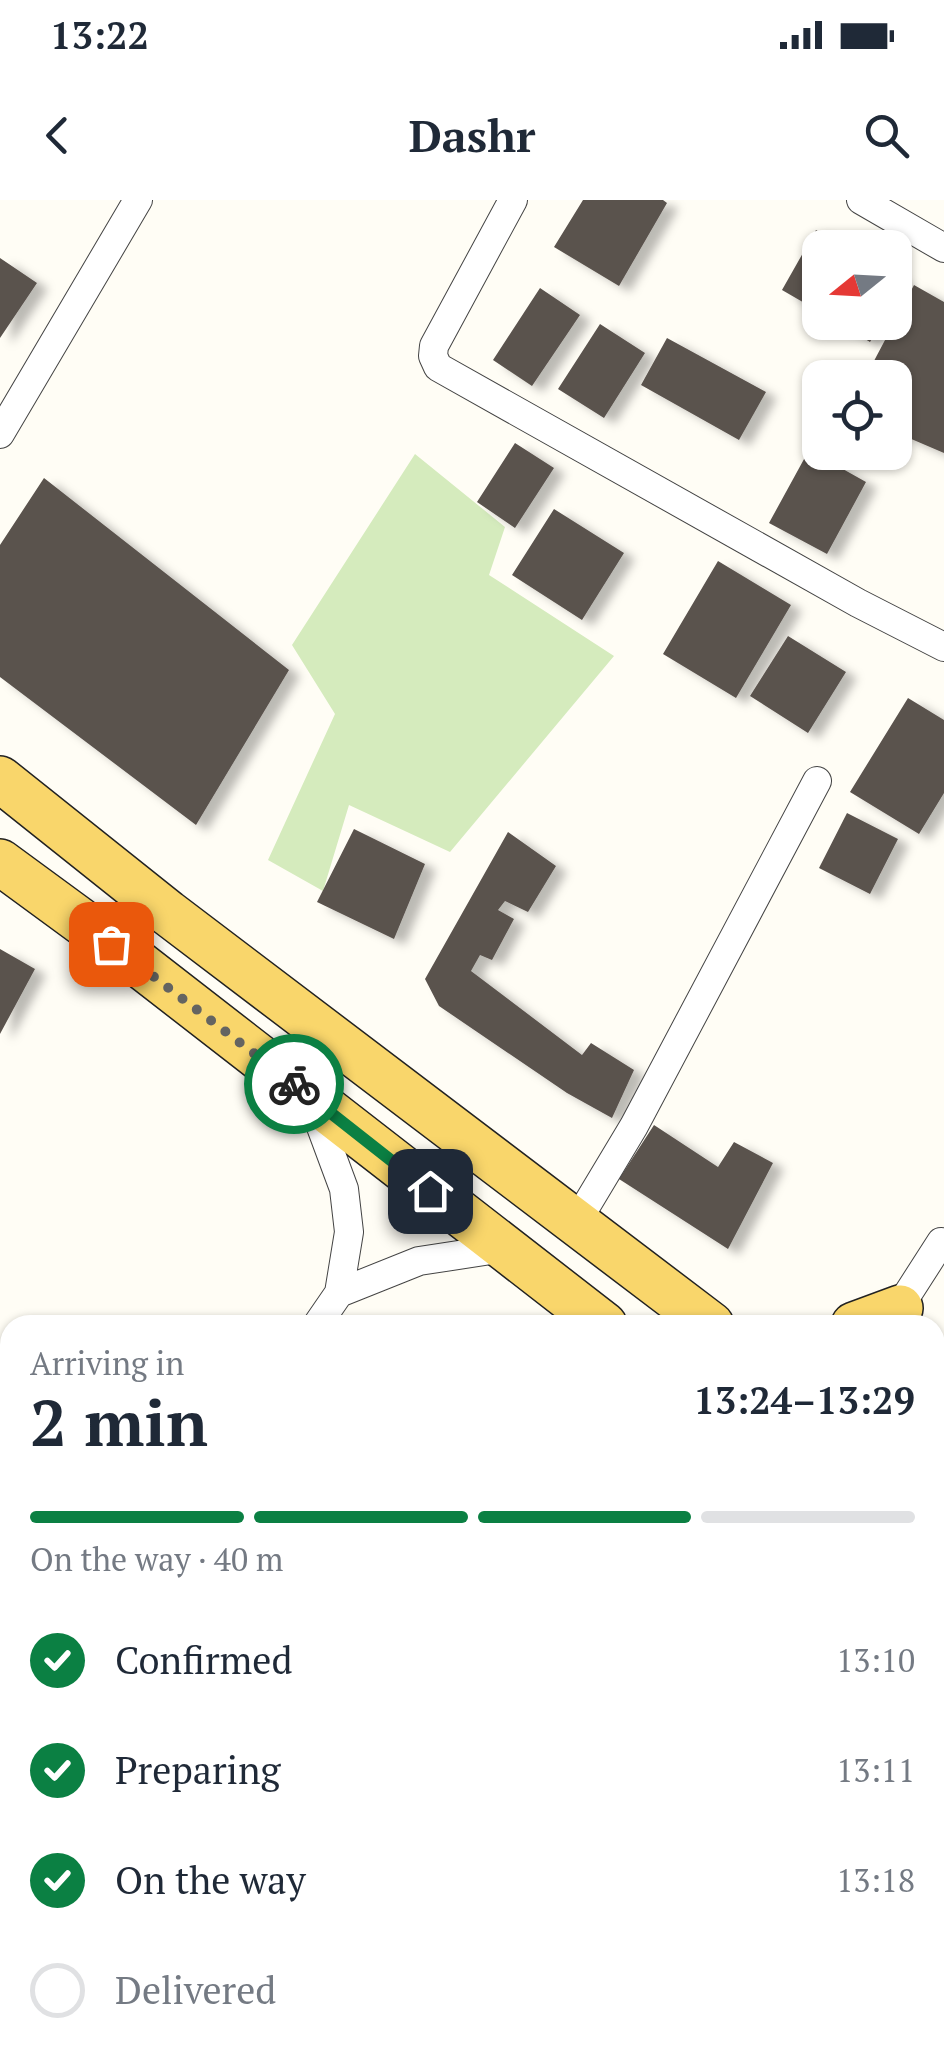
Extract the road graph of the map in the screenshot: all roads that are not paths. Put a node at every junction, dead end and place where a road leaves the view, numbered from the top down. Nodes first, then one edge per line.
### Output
1 (138, 200) edge
2 (513, 200) edge
3 (861, 200) edge
4 (944, 248) edge
5 (0, 434) edge
6 (944, 647) edge
7 (0, 778) edge
8 (817, 781) dead end
9 (0, 862) edge
10 (310, 1097) junction
11 (578, 1221) junction
12 (943, 1237) edge
13 (504, 1248) junction
14 (339, 1293) junction
15 (916, 1305) edge
16 (325, 1315) edge
17 (591, 1315) edge
18 (698, 1315) edge
19 (885, 1315) edge

1 - 5 street
2 - 6 street
3 - 4 street
7 - 11 main road
8 - 11 street
9 - 10 main road
10 - 13 main road
10 - 14 street
11 - 18 main road
12 - 15 street
12 - 15 street
13 - 14 street
13 - 17 main road
14 - 16 street
15 - 19 main road

